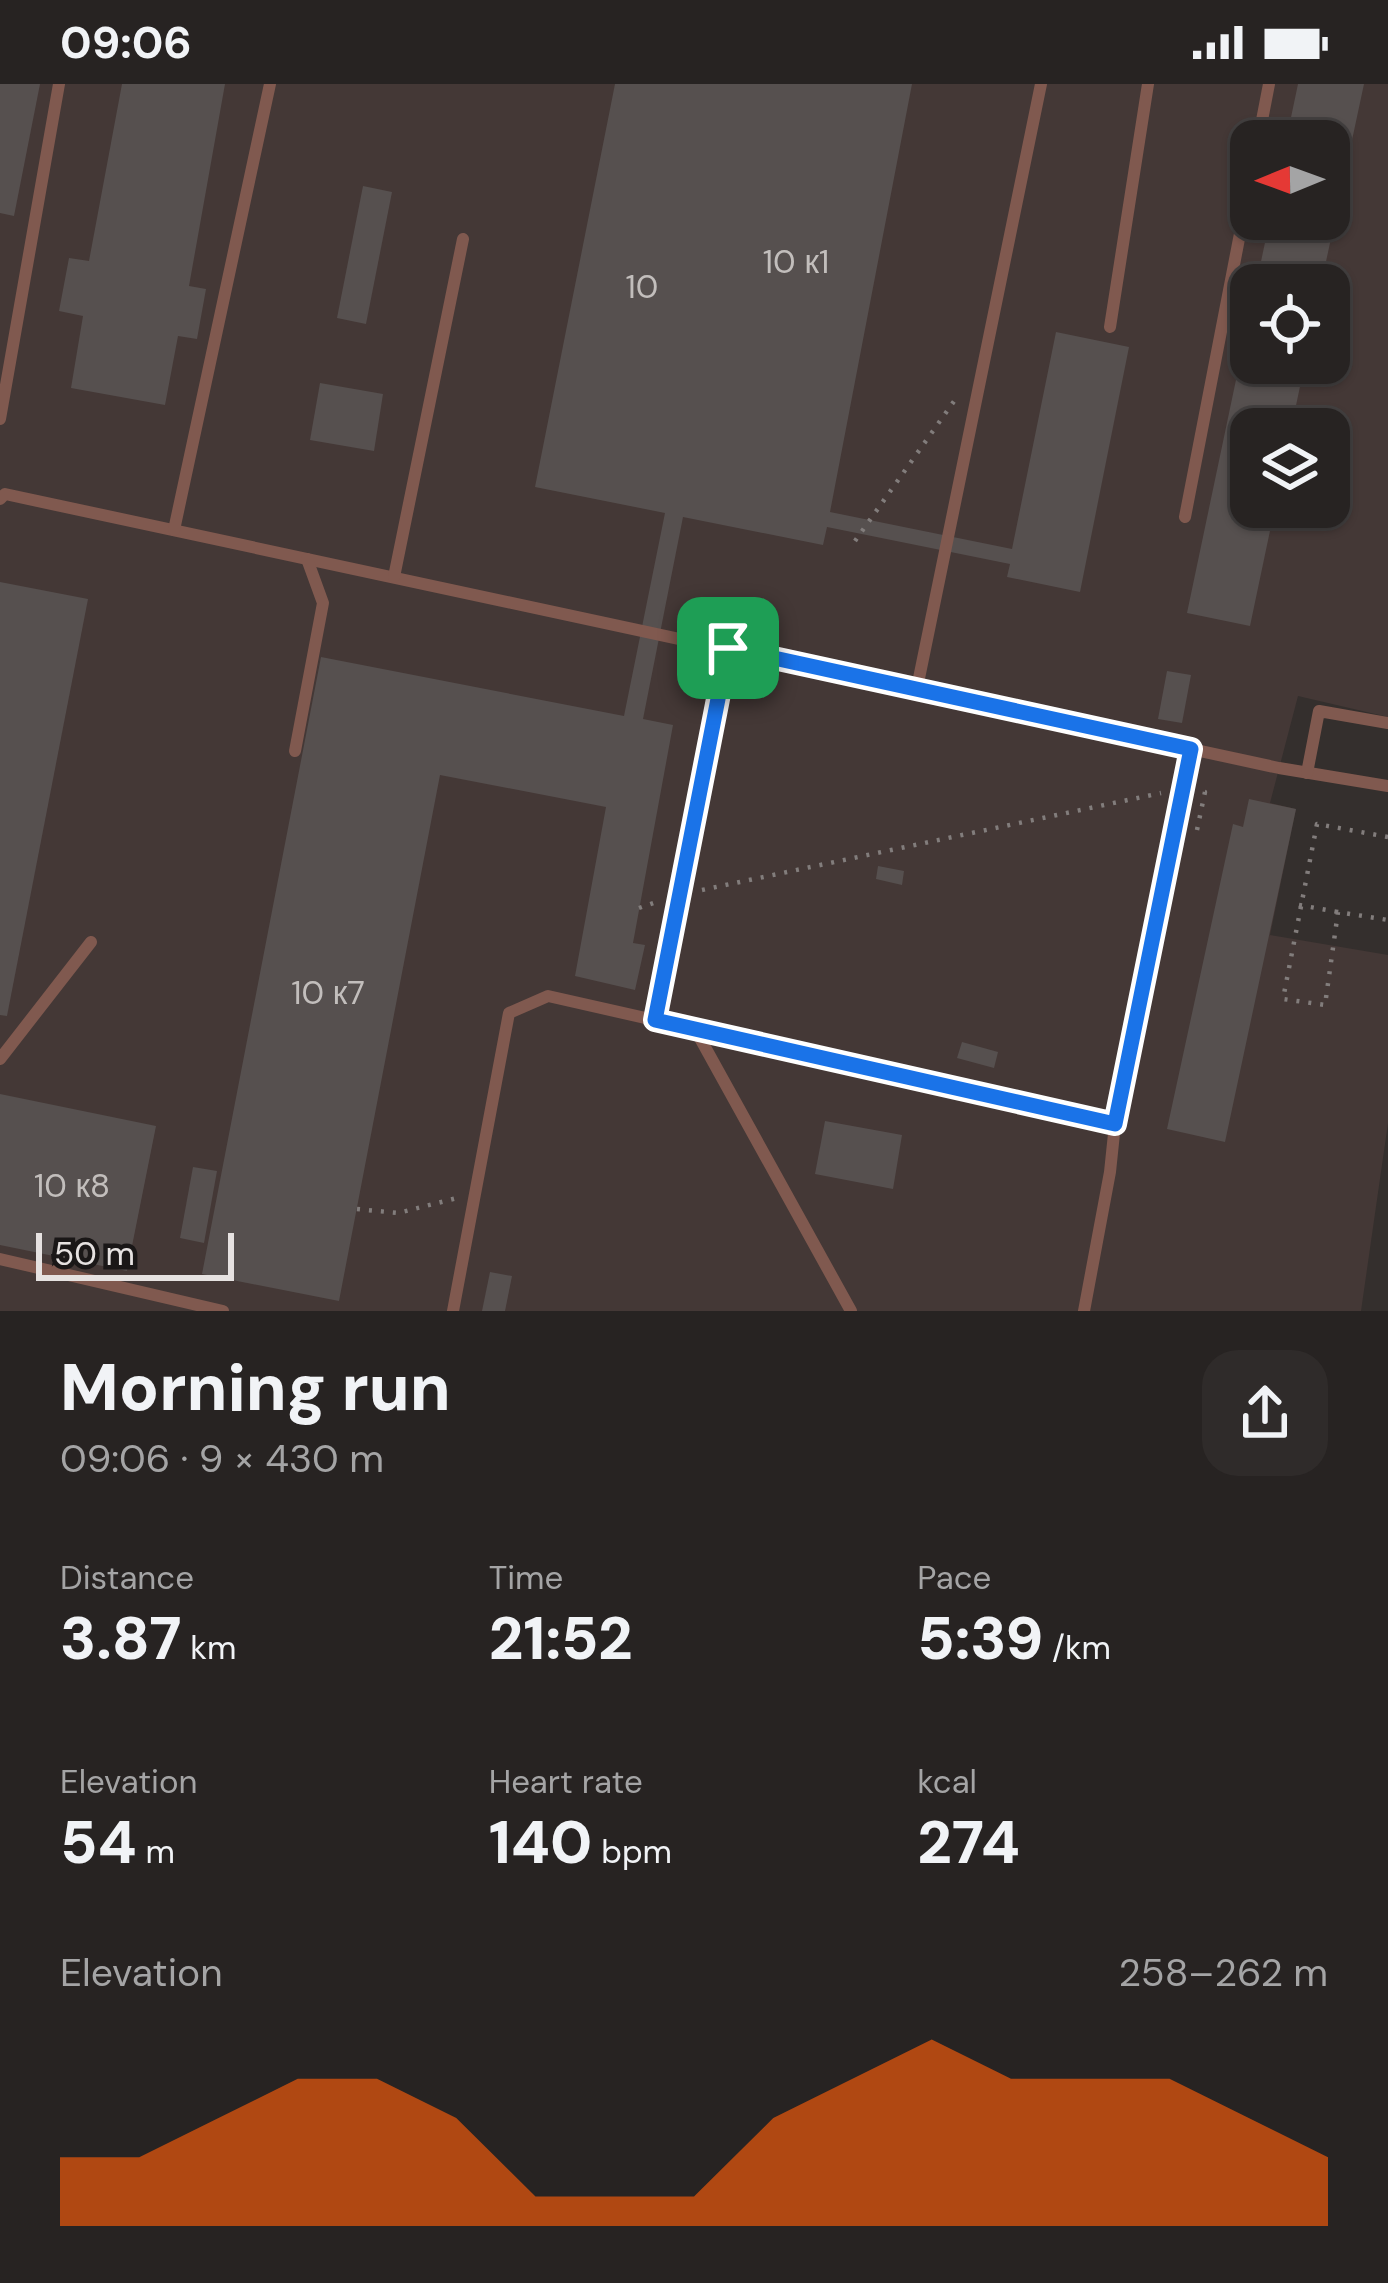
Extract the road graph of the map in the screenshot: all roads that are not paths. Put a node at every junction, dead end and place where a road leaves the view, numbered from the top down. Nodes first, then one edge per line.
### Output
1 (59, 84) edge
2 (270, 84) edge
3 (1041, 84) edge
4 (1148, 84) edge
5 (1269, 84) edge
6 (1262, 120) edge
7 (463, 239) dead end
8 (1239, 240) edge
9 (1110, 328) dead end
10 (0, 419) edge
11 (2, 492) edge
12 (1185, 518) dead end
13 (174, 530) junction
14 (307, 559) junction
15 (394, 577) junction
16 (728, 648) junction
17 (917, 688) junction
18 (1388, 723) edge
19 (1191, 749) junction
20 (295, 751) dead end
21 (1307, 773) junction
22 (1388, 786) edge
23 (91, 942) dead end
24 (655, 1020) junction
25 (695, 1029) junction
26 (0, 1059) edge
27 (1115, 1124) junction
28 (0, 1259) edge
29 (223, 1311) edge
30 (453, 1311) edge
31 (850, 1311) edge
32 (1084, 1311) edge

1 - 10 lane
2 - 13 lane
3 - 17 lane
4 - 9 lane
5 - 6 lane
7 - 15 lane
8 - 12 lane
11 - 13 lane
13 - 14 lane
14 - 15 lane
14 - 20 lane
15 - 16 lane
16 - 17 lane
16 - 24 lane
17 - 19 lane
18 - 21 lane
19 - 21 lane
19 - 27 lane
21 - 22 lane
23 - 26 lane
24 - 25 lane
24 - 30 lane
25 - 27 lane
25 - 31 lane
27 - 32 lane
28 - 29 lane

